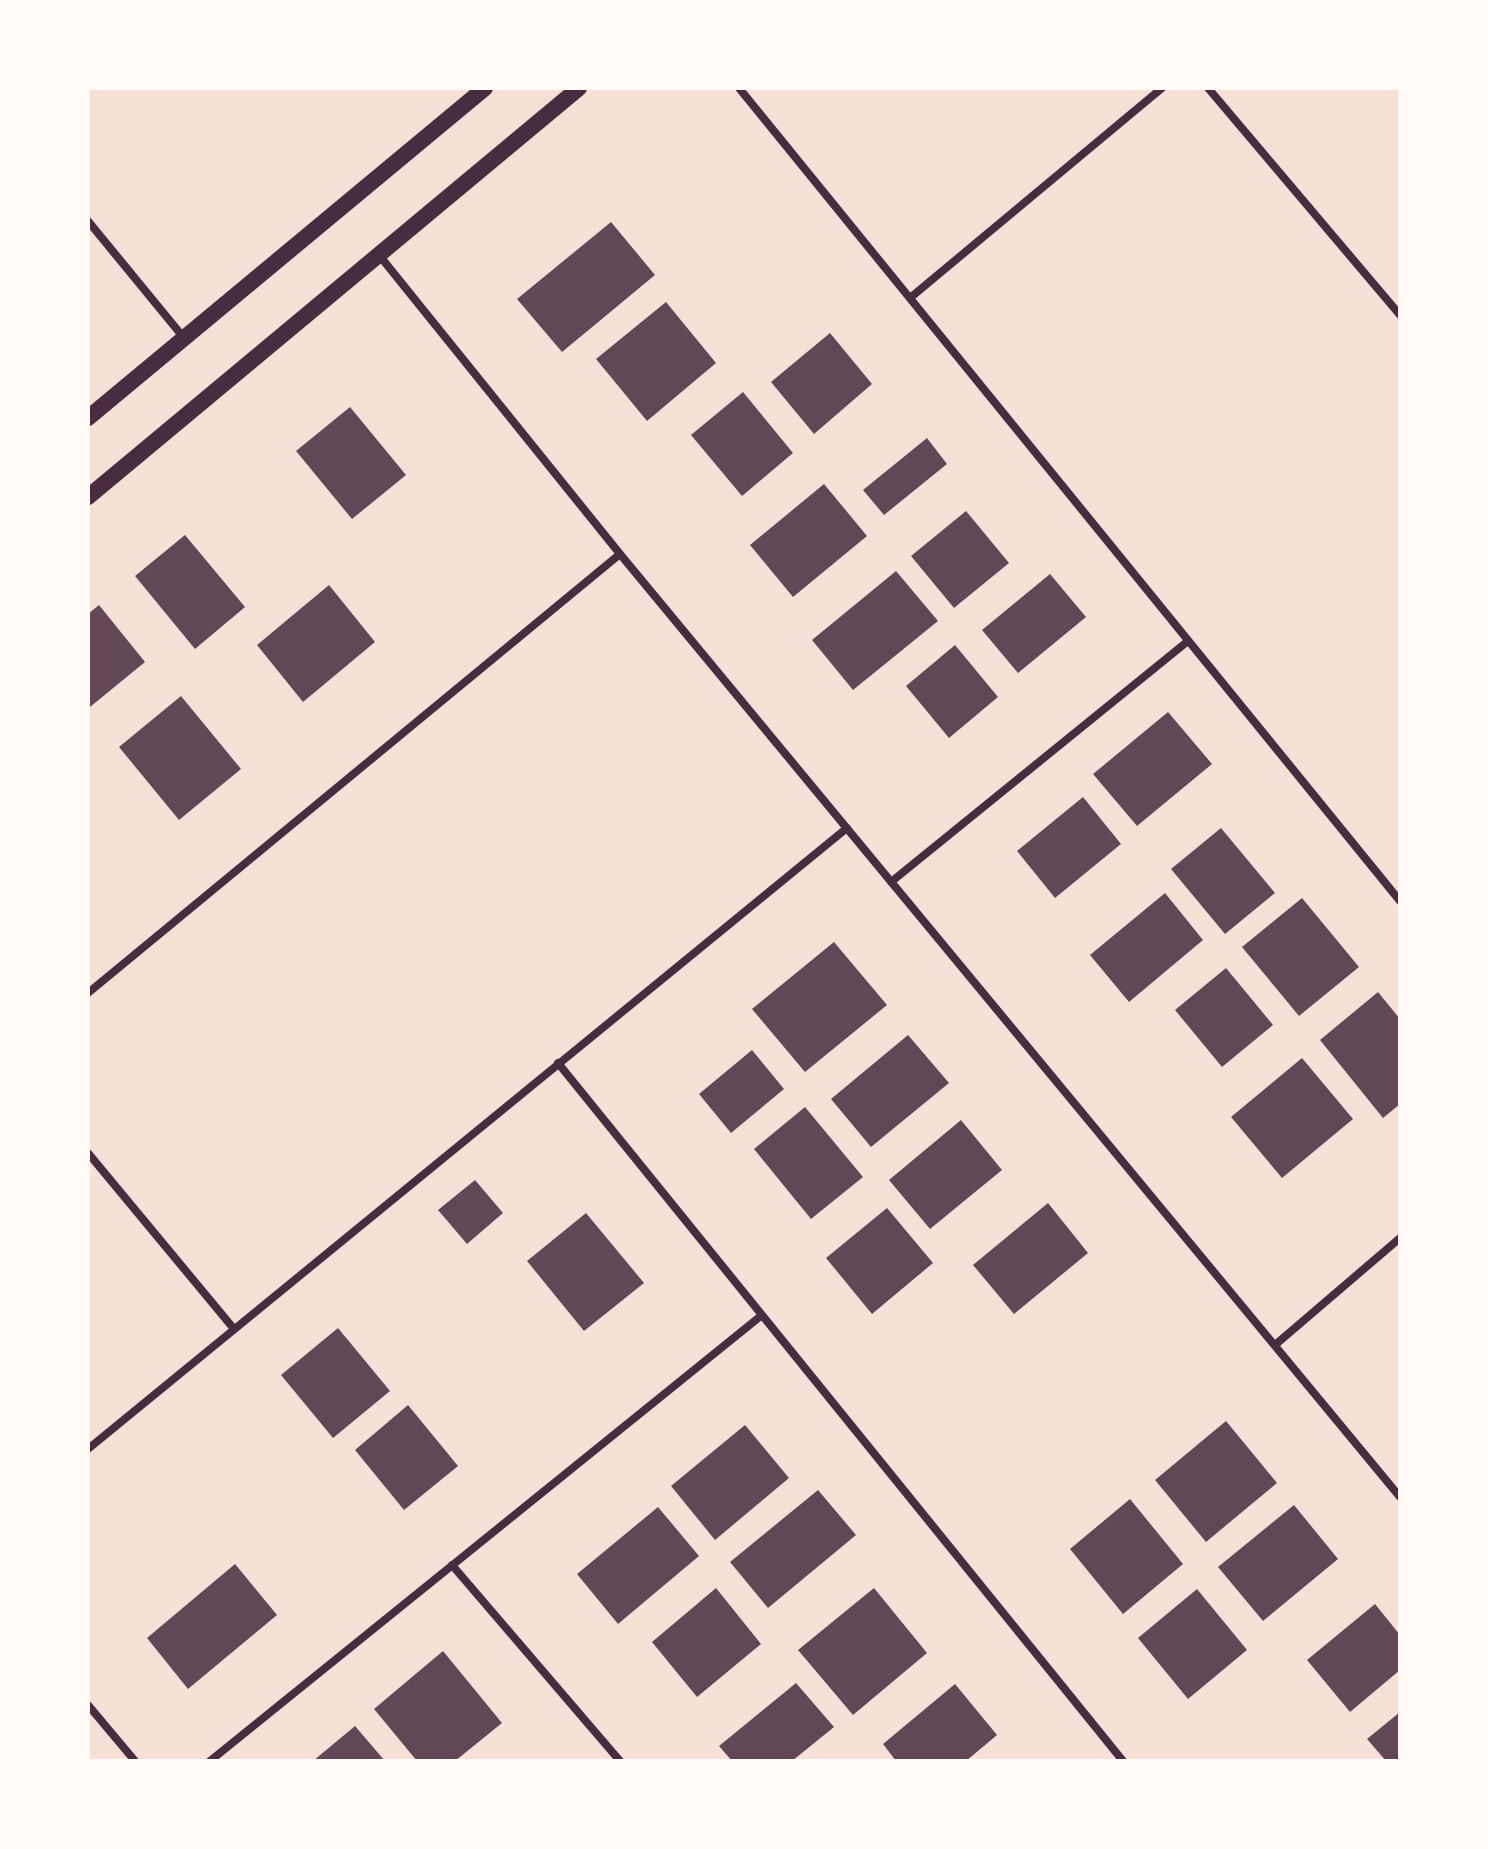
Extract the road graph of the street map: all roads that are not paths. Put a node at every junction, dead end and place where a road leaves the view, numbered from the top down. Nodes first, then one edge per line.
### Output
1 (485, 88) edge
2 (579, 88) edge
3 (739, 88) edge
4 (1162, 88) edge
5 (1208, 88) edge
6 (88, 221) edge
7 (379, 255) junction
8 (910, 298) junction
9 (1400, 315) edge
10 (184, 338) junction
11 (88, 418) edge
12 (88, 497) edge
13 (620, 554) junction
14 (1188, 641) junction
15 (847, 828) junction
16 (891, 882) junction
17 (1400, 901) edge
18 (88, 993) edge
19 (558, 1063) junction
20 (88, 1153) edge
21 (1400, 1238) edge
22 (762, 1315) junction
23 (234, 1329) junction
24 (1275, 1345) junction
25 (88, 1449) edge
26 (1400, 1497) edge
27 (452, 1565) junction
28 (88, 1705) edge
29 (135, 1761) edge
30 (210, 1761) edge
31 (620, 1761) edge
32 (1123, 1761) edge

1 - 10 main road
2 - 7 main road
3 - 8 street
4 - 8 street
5 - 9 street
6 - 10 street
7 - 12 main road
7 - 13 street
8 - 14 street
10 - 11 main road
13 - 15 street
13 - 18 street
14 - 16 street
14 - 17 street
15 - 16 street
15 - 19 street
16 - 24 street
19 - 22 street
19 - 23 street
20 - 23 street
21 - 24 street
22 - 27 street
22 - 32 street
23 - 25 street
24 - 26 street
27 - 30 street
27 - 31 street
28 - 29 street

